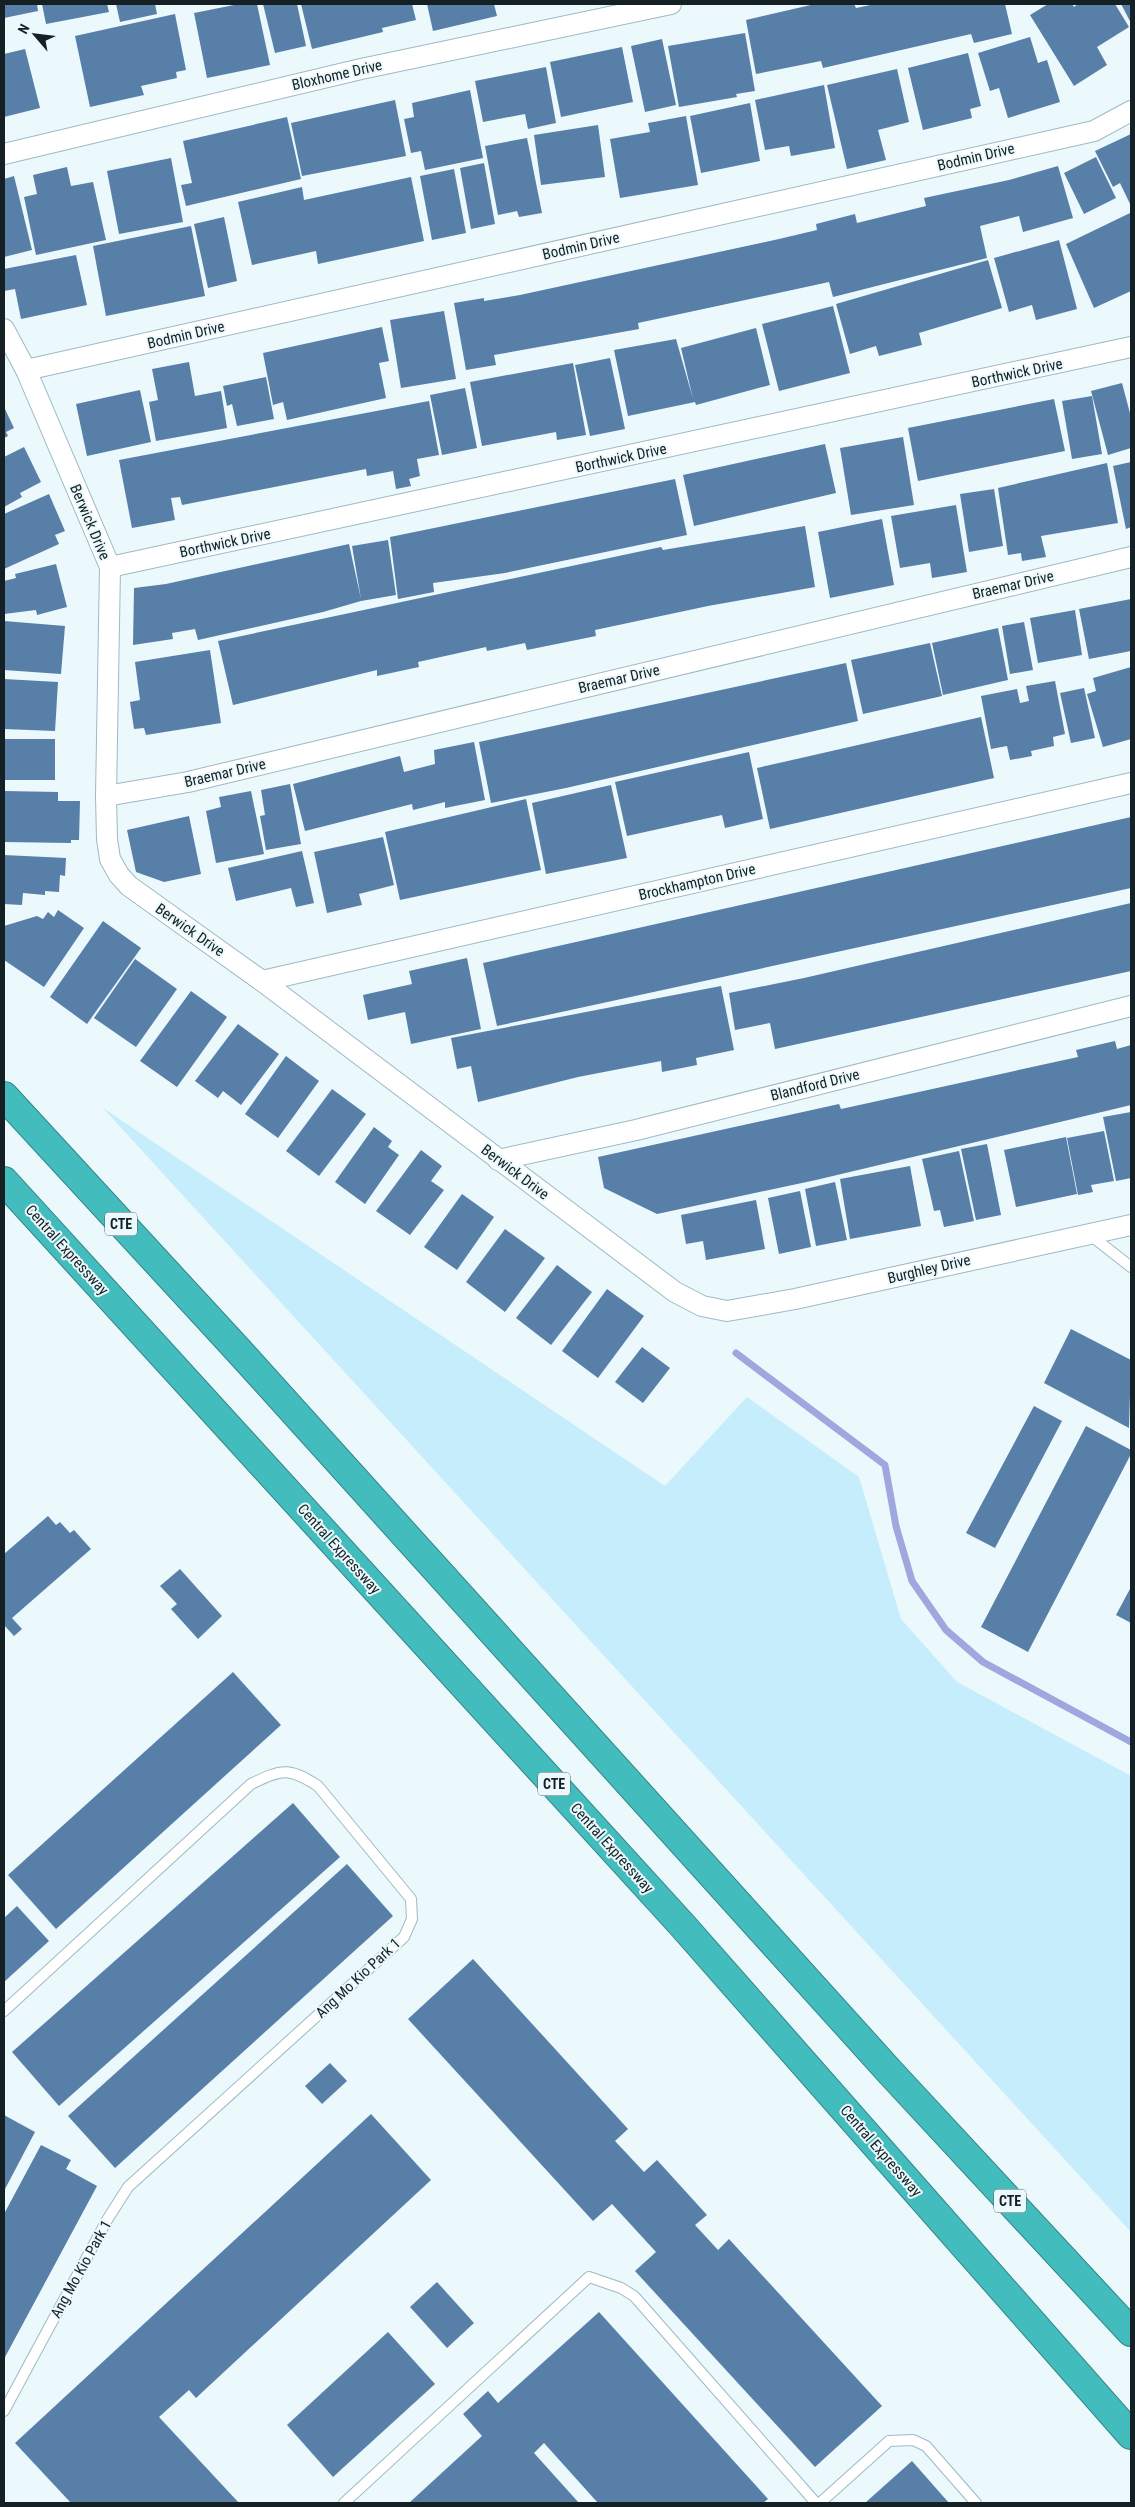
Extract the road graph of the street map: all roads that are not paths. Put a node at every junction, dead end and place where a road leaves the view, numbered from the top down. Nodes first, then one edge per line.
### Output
1 (671, 4) edge
2 (1131, 111) edge
3 (4, 154) edge
4 (4, 329) edge
5 (1131, 347) edge
6 (26, 370) junction
7 (1131, 557) edge
8 (110, 567) junction
9 (1131, 783) edge
10 (106, 796) junction
11 (262, 981) junction
12 (1131, 1006) edge
13 (4, 1096) edge
14 (498, 1160) junction
15 (4, 1181) edge
16 (1131, 1225) edge
17 (1088, 1234) junction
18 (1131, 1268) edge
19 (727, 1311) joint
20 (4, 2011) edge
21 (1131, 2332) edge
22 (4, 2410) edge
23 (1131, 2435) edge
24 (344, 2503) edge
25 (816, 2503) edge
26 (820, 2503) edge
27 (976, 2503) edge

1 - 3 street, Bloxhome Drive
2 - 6 street, Bodmin Drive
4 - 6 street, Berwick Drive
5 - 8 street, Borthwick Drive
6 - 8 street, Berwick Drive
7 - 10 street, Braemar Drive
8 - 10 street, Berwick Drive
9 - 11 street, Brockhampton Drive
10 - 11 street, Berwick Drive
11 - 14 street, Berwick Drive
12 - 14 street, Blandford Drive
13 - 21 highway, CTE
14 - 19 street, Berwick Drive
15 - 23 highway, Central Expressway / CTE
16 - 17 street, Burghley Drive
17 - 18 lane
17 - 19 street, Burghley Drive
20 - 22 lane, Ang Mo Kio Park 1
24 - 25 lane
26 - 27 lane

